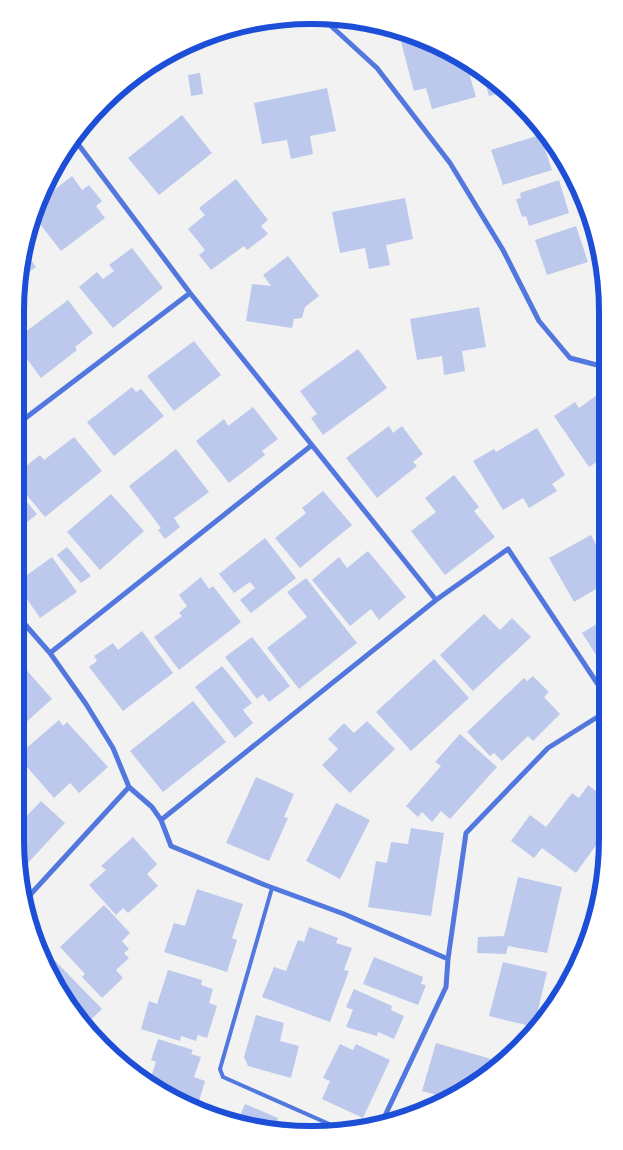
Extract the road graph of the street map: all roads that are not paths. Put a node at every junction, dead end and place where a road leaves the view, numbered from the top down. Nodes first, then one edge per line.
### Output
1 (313, 24) edge
2 (78, 144) edge
3 (190, 293) junction
4 (599, 365) edge
5 (24, 420) edge
6 (312, 445) junction
7 (436, 600) junction
8 (24, 623) edge
9 (50, 653) junction
10 (599, 686) edge
11 (599, 716) edge
12 (129, 787) junction
13 (161, 820) junction
14 (272, 888) junction
15 (29, 896) edge
16 (448, 959) junction
17 (385, 1116) edge
18 (333, 1126) edge

1 - 4 street
2 - 3 street
3 - 5 street
3 - 6 street
6 - 7 street
6 - 9 street
7 - 10 street
7 - 13 street
8 - 9 street
9 - 12 street
11 - 16 street
12 - 13 street
12 - 15 street
13 - 14 street
14 - 16 street
14 - 18 lane
16 - 17 street

